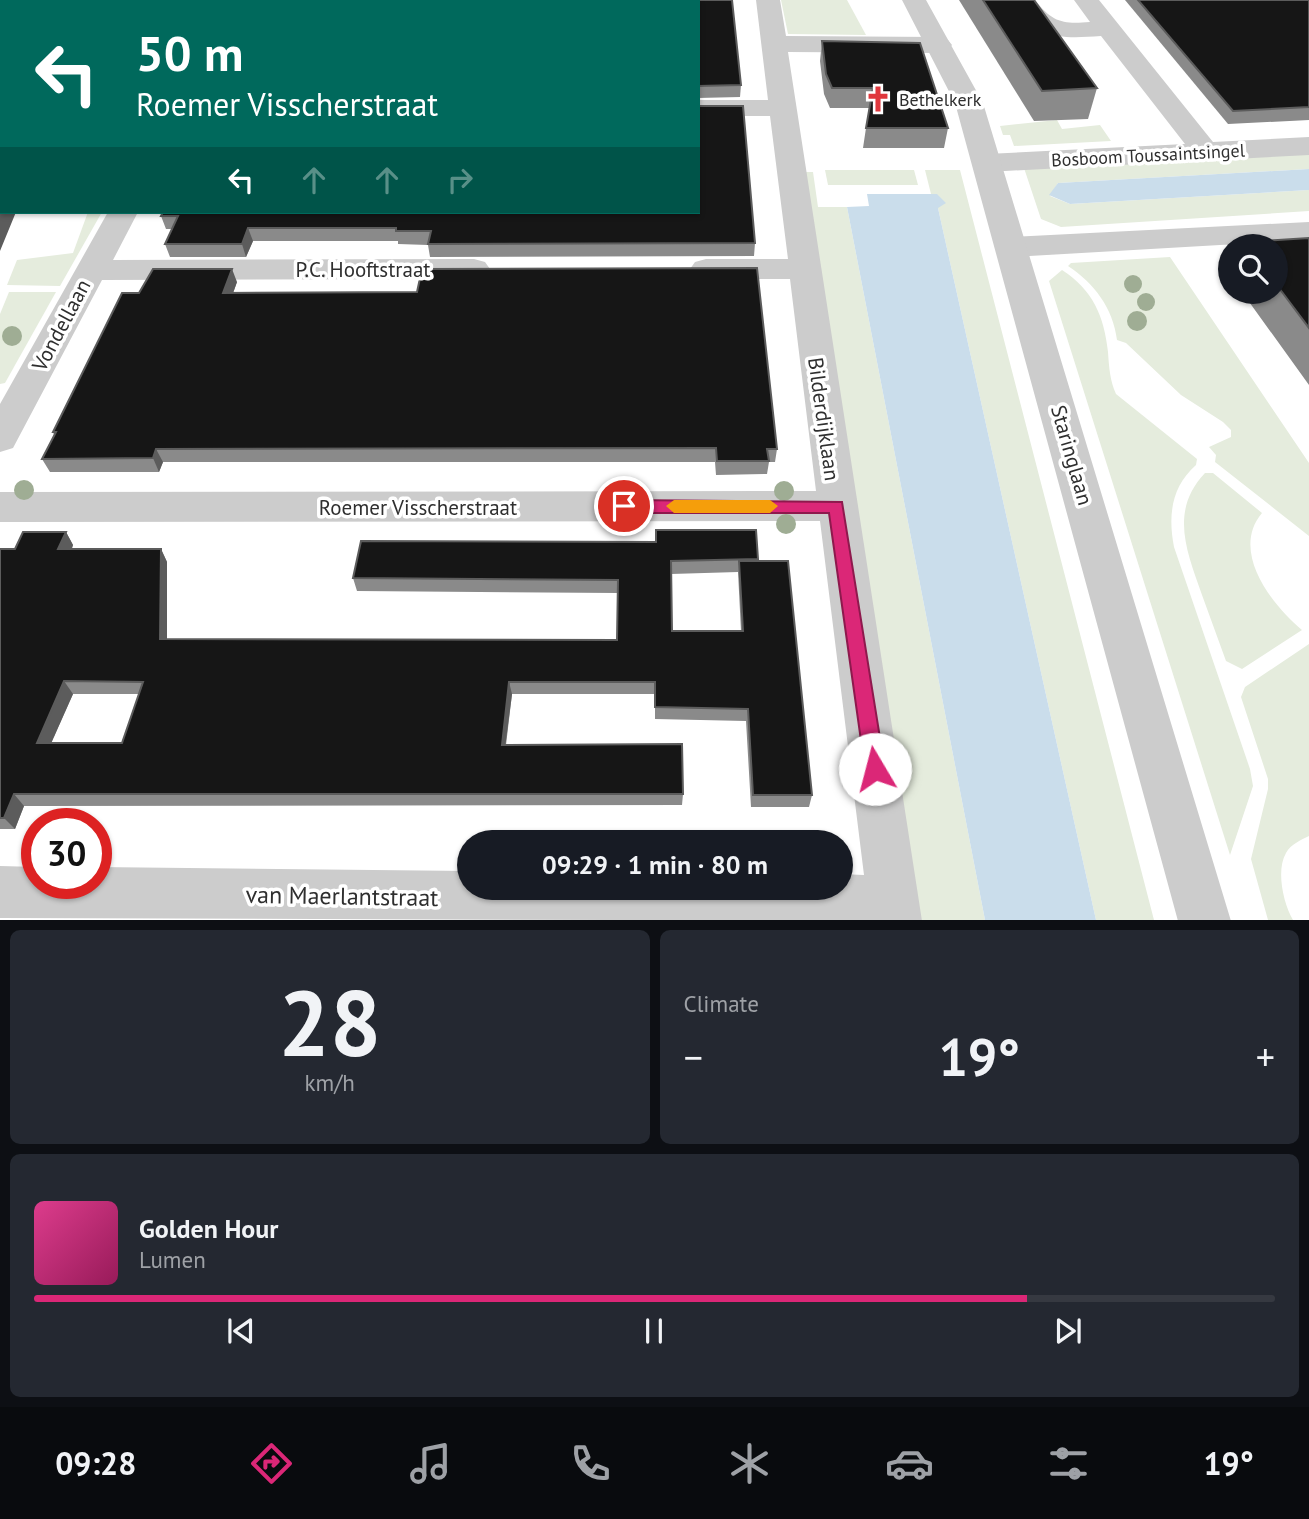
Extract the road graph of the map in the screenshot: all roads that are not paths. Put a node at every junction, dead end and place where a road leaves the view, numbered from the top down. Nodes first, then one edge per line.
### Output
1 (768, 0) edge
2 (914, 0) edge
3 (1023, 0) edge
4 (1086, 0) edge
5 (1108, 28) junction
6 (773, 44) junction
7 (939, 46) junction
8 (700, 108) edge
9 (781, 108) junction
10 (1309, 146) edge
11 (1206, 152) junction
12 (988, 163) junction
13 (122, 214) edge
14 (1309, 231) edge
15 (1012, 247) junction
16 (499, 269) edge
17 (679, 269) edge
18 (804, 269) junction
19 (91, 270) junction
20 (0, 438) edge
21 (836, 506) junction
22 (0, 507) edge
23 (0, 892) edge
24 (895, 911) edge
25 (1205, 920) edge

1 - 6 street, Bilderdijklaan
2 - 7 street, Staringlaan
3 - 5 street
4 - 5 street
5 - 11 street
6 - 7 street
6 - 9 street, Bilderdijklaan
7 - 12 street, Staringlaan
8 - 9 street
9 - 18 street, Bilderdijklaan
10 - 11 street, Bosboom Toussaintsingel
11 - 12 street, Bosboom Toussaintsingel
12 - 15 street, Staringlaan
13 - 19 street, Vondellaan
14 - 15 street
15 - 25 street, Staringlaan
16 - 19 street, P.C. Hooftstraat
17 - 18 street
18 - 21 street, Bilderdijklaan
19 - 20 street, Vondellaan
21 - 22 street, Roemer Visscherstraat
21 - 24 street, Bilderdijklaan
23 - 24 street, van Maerlantstraat

